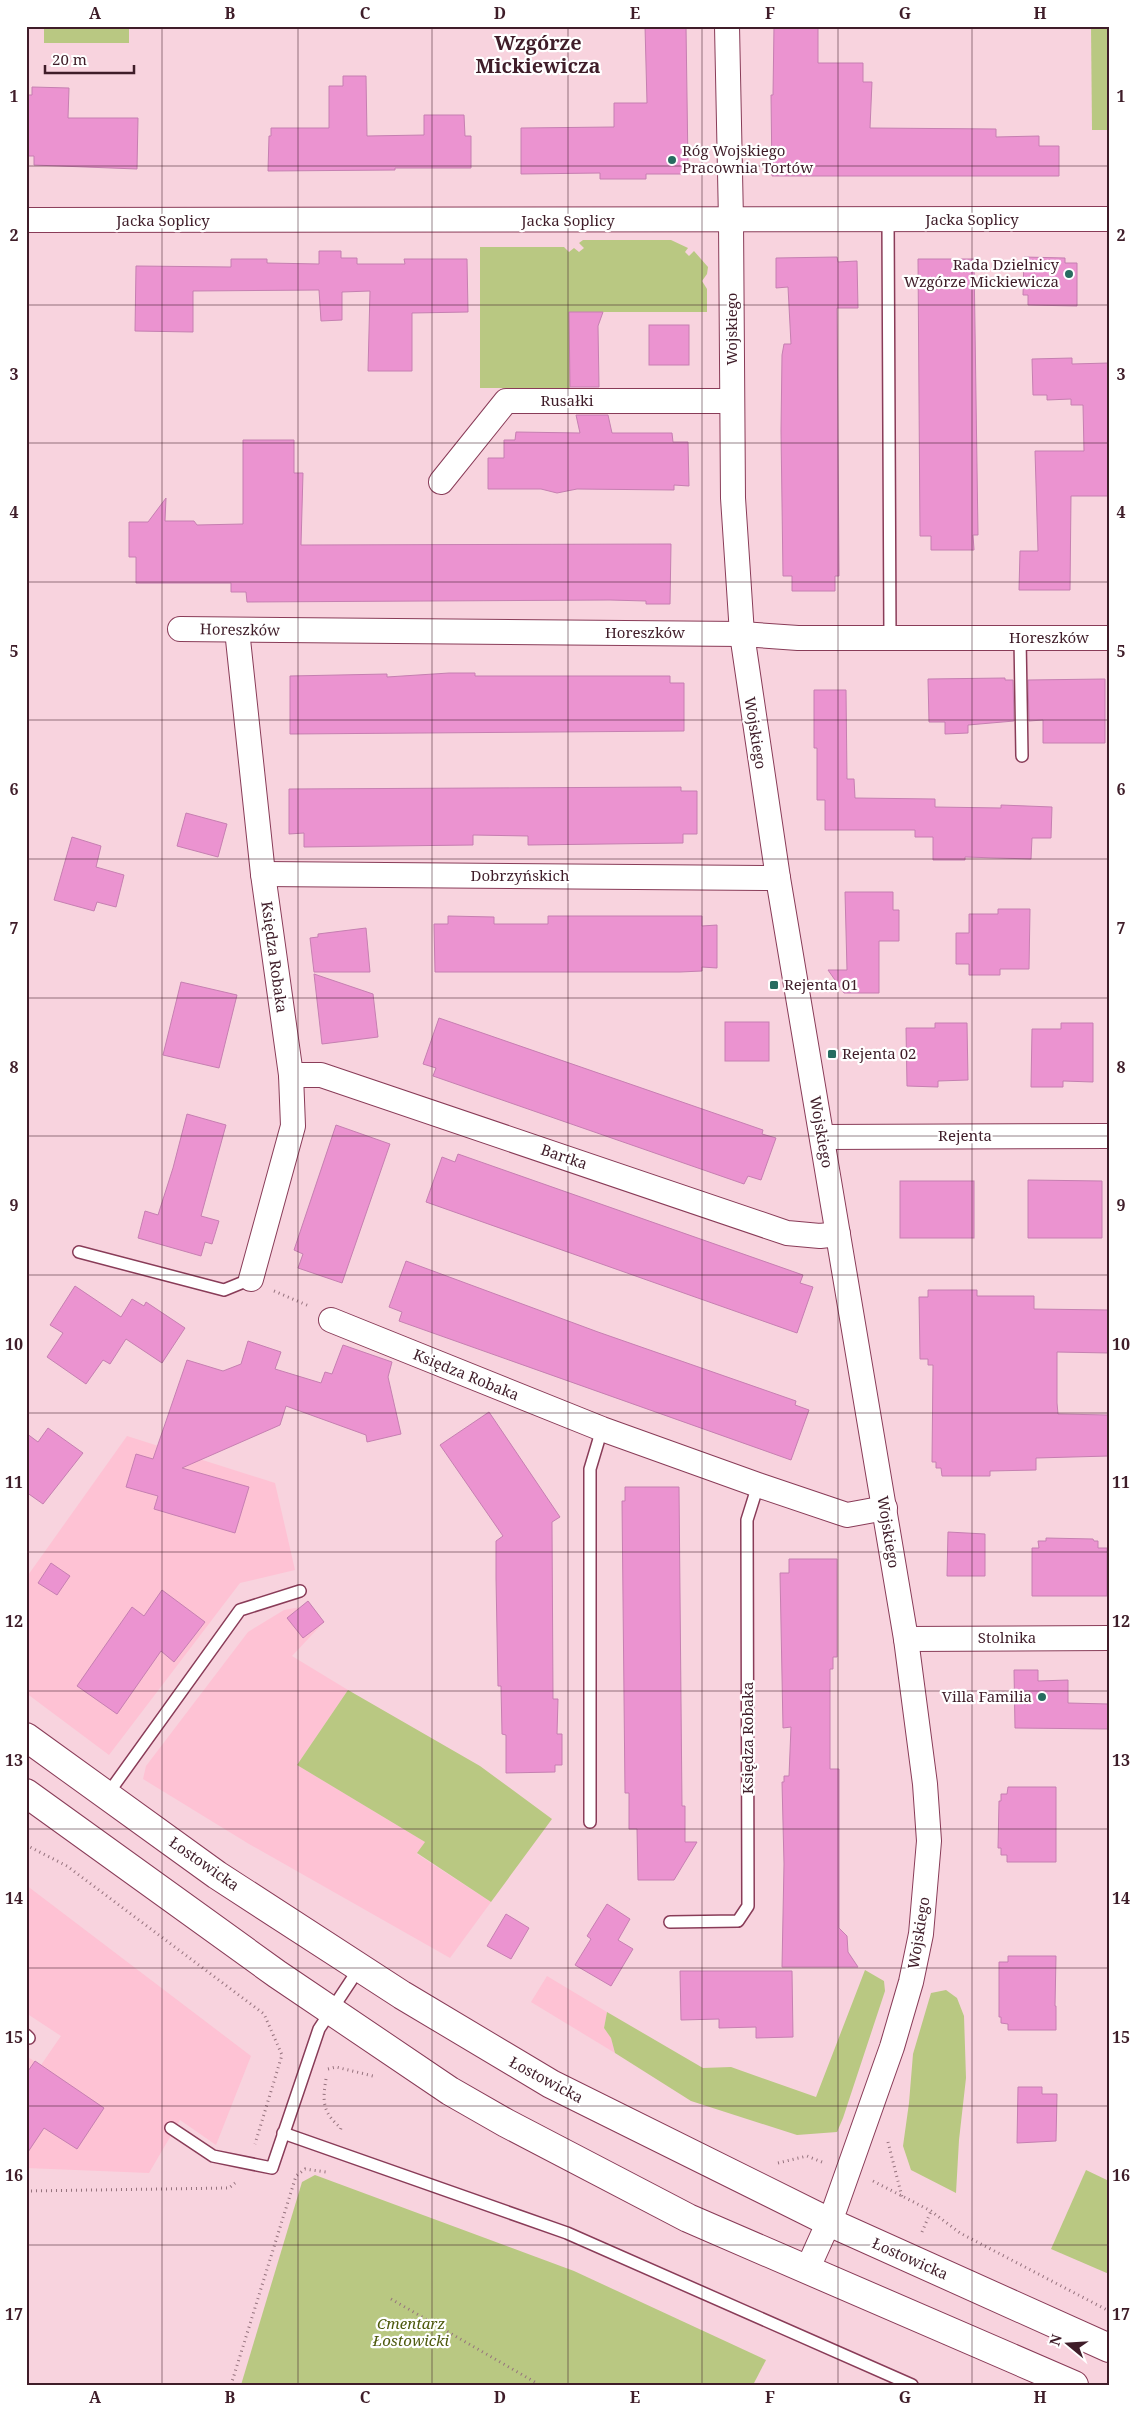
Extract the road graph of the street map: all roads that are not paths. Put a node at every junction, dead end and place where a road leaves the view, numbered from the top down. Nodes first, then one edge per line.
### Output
1 (727, 26) edge
2 (1109, 219) edge
3 (26, 220) edge
4 (731, 220) junction
5 (888, 220) junction
6 (732, 401) junction
7 (441, 482) dead end
8 (180, 629) dead end
9 (237, 630) junction
10 (742, 634) junction
11 (890, 638) junction
12 (1020, 638) junction
13 (1109, 638) edge
14 (1022, 756) dead end
15 (262, 874) junction
16 (778, 878) junction
17 (291, 1075) junction
18 (822, 1136) junction
19 (1109, 1136) edge
20 (838, 1234) junction
21 (79, 1252) dead end
22 (251, 1279) joint
23 (331, 1320) road end
24 (602, 1430) junction
25 (758, 1485) junction
26 (885, 1508) junction
27 (300, 1591) dead end
28 (1109, 1638) edge
29 (906, 1639) junction
30 (26, 1738) edge
31 (26, 1793) edge
32 (106, 1795) junction
33 (590, 1822) dead end
34 (670, 1922) dead end
35 (360, 1967) junction
36 (330, 2010) junction
37 (171, 2128) dead end
38 (283, 2133) junction
39 (829, 2222) junction
40 (807, 2270) junction
41 (1109, 2348) edge
42 (912, 2385) edge
43 (1074, 2385) edge

1 - 4 street, Wojskiego
2 - 5 street, Jacka Soplicy
3 - 4 street, Jacka Soplicy
4 - 5 street, Jacka Soplicy
4 - 6 street, Wojskiego
5 - 11 lane
6 - 7 street, Rusałki
6 - 10 street, Wojskiego
8 - 9 street, Horeszków
9 - 10 street, Horeszków
9 - 15 street, Księdza Robaka
10 - 11 street, Horeszków
10 - 16 street, Wojskiego
11 - 12 street, Horeszków
12 - 13 street, Horeszków
12 - 14 lane
15 - 16 street, Dobrzyńskich
15 - 17 street, Księdza Robaka
16 - 18 street, Wojskiego
17 - 20 street, Bartka
17 - 22 street, Księdza Robaka
18 - 19 street, Rejenta
18 - 20 street, Wojskiego
20 - 26 street, Wojskiego
21 - 22 lane
23 - 24 street, Księdza Robaka
24 - 25 street, Księdza Robaka
24 - 33 lane
25 - 26 street, Księdza Robaka
25 - 34 lane, Księdza Robaka
26 - 29 street, Wojskiego
27 - 32 lane
28 - 29 street, Stolnika
29 - 39 street, Wojskiego
30 - 32 main road, Łostowicka
31 - 36 main road
32 - 35 main road, Łostowicka
35 - 36 lane
35 - 39 main road, Łostowicka
36 - 38 lane
36 - 40 main road
37 - 38 lane
38 - 42 lane
39 - 40 street, Wojskiego
39 - 41 main road, Łostowicka
40 - 43 main road

